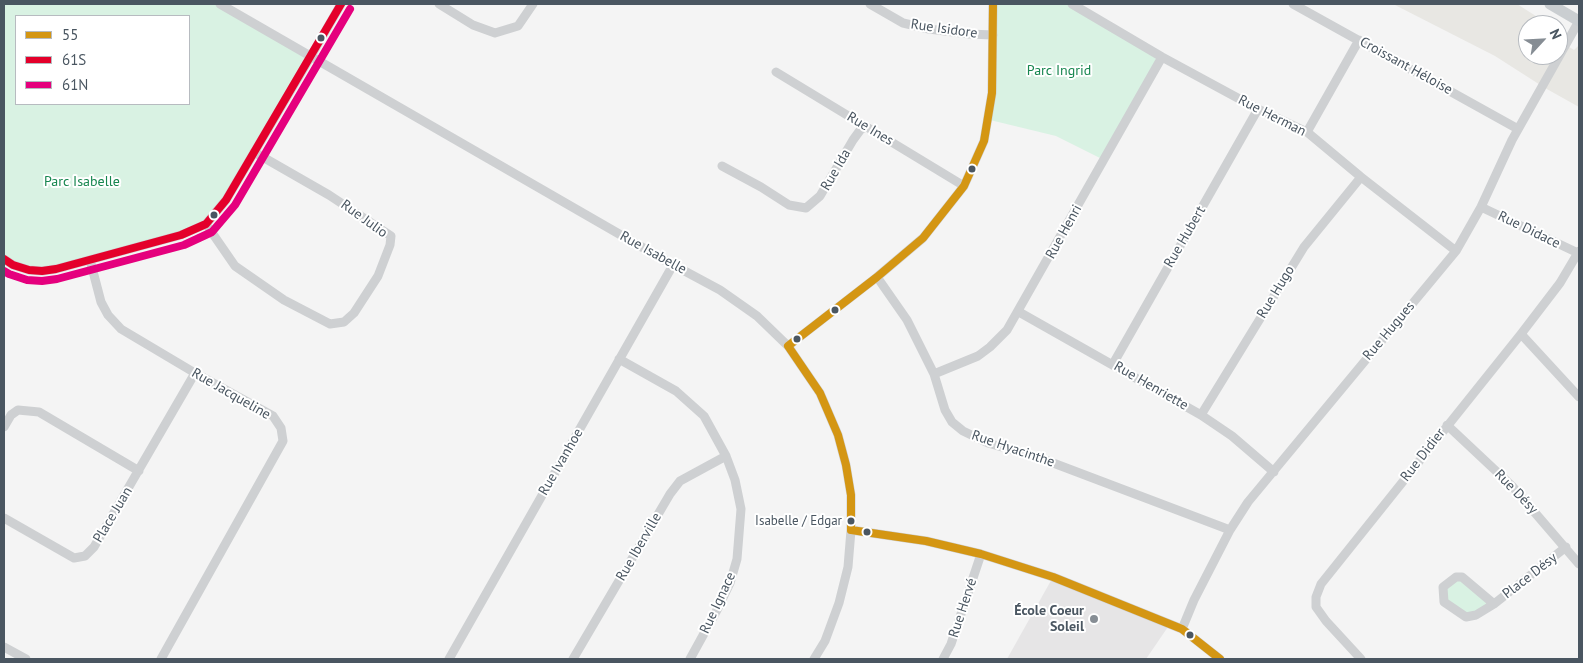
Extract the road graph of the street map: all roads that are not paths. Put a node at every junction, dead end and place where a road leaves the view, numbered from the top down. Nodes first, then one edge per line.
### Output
1 (220, 4) edge
2 (340, 4) edge
3 (439, 4) edge
4 (534, 4) edge
5 (870, 4) edge
6 (992, 4) edge
7 (1072, 4) edge
8 (1293, 4) edge
9 (1550, 4) edge
10 (1084, 7) edge
11 (1579, 21) edge
12 (993, 34) junction
13 (1358, 40) junction
14 (311, 56) junction
15 (1162, 57) junction
16 (776, 72) dead end
17 (1258, 110) junction
18 (866, 127) junction
19 (1518, 129) junction
20 (1307, 132) junction
21 (254, 152) junction
22 (722, 166) dead end
23 (1361, 177) junction
24 (964, 186) junction
25 (1481, 207) junction
26 (206, 224) junction
27 (1456, 251) junction
28 (1579, 252) edge
29 (4, 259) edge
30 (90, 260) junction
31 (673, 265) junction
32 (877, 278) junction
33 (1019, 312) junction
34 (1521, 334) junction
35 (788, 346) junction
36 (619, 360) junction
37 (1113, 364) junction
38 (195, 373) junction
39 (934, 374) junction
40 (1579, 397) edge
41 (1201, 415) junction
42 (1447, 425) junction
43 (4, 427) edge
44 (726, 456) junction
45 (139, 471) junction
46 (1274, 472) junction
47 (4, 518) edge
48 (851, 530) junction
49 (1230, 530) junction
50 (1566, 547) junction
51 (981, 554) junction
52 (1579, 564) edge
53 (1494, 604) junction
54 (1182, 629) junction
55 (4, 647) edge
56 (26, 659) edge
57 (161, 659) edge
58 (449, 659) edge
59 (573, 659) edge
60 (690, 659) edge
61 (814, 659) edge
62 (942, 659) edge
63 (1220, 659) edge
64 (1361, 659) edge

1 - 14 street, Rue Isabelle
2 - 14 street
3 - 4 street
5 - 12 street, Rue Isidore
6 - 12 street
7 - 10 street, Rue Herman
8 - 13 street, Croissant Héloise
9 - 11 main road
10 - 15 street, Rue Herman
11 - 19 street, Rue Hugues
12 - 24 street
13 - 19 street, Croissant Héloise
13 - 20 street
14 - 21 street
14 - 31 street, Rue Isabelle
15 - 17 street, Rue Herman
15 - 33 street, Rue Henri
16 - 18 street, Rue Ines
17 - 20 street, Rue Herman
17 - 37 street, Rue Hubert
18 - 22 street, Rue Ida
18 - 24 street, Rue Ines
19 - 25 street, Rue Hugues
20 - 23 street, Rue Herman
21 - 26 street
21 - 26 street, Rue Julio
23 - 27 street, Rue Herman
23 - 41 street, Rue Hugo
24 - 32 street
25 - 27 street, Rue Hugues
25 - 28 street, Rue Didace
26 - 30 street
27 - 46 street, Rue Hugues
28 - 34 street, Rue Didier
29 - 30 street
30 - 38 street, Rue Jacqueline
31 - 35 street, Rue Isabelle
31 - 36 street, Rue Ivanhoe
32 - 35 street
32 - 39 street, Rue Hyacinthe
33 - 37 street, Rue Henriette
33 - 39 street, Rue Henri
34 - 40 street
34 - 42 street, Rue Didier
35 - 48 street, Rue Isabelle
36 - 44 street, Rue Ignace
36 - 58 street, Rue Ivanhoe
37 - 41 street, Rue Henriette
38 - 45 street, Place Juan
38 - 57 street, Rue Jacqueline
39 - 49 street, Rue Hyacinthe
41 - 46 street, Rue Henriette
42 - 50 street, Rue Désy
42 - 64 street, Rue Didier
43 - 45 street, Place Juan
44 - 59 street, Rue Iberville
44 - 60 street, Rue Ignace
45 - 47 street, Place Juan
46 - 49 street, Rue Hugues
48 - 51 street
48 - 61 street, Rue Isabelle
49 - 54 street, Rue Hugues
50 - 52 street, Rue Désy
50 - 53 street, Place Désy
51 - 54 street
51 - 62 street, Rue Hervé
53 - 53 street, Place Désy
54 - 63 street
55 - 56 street

